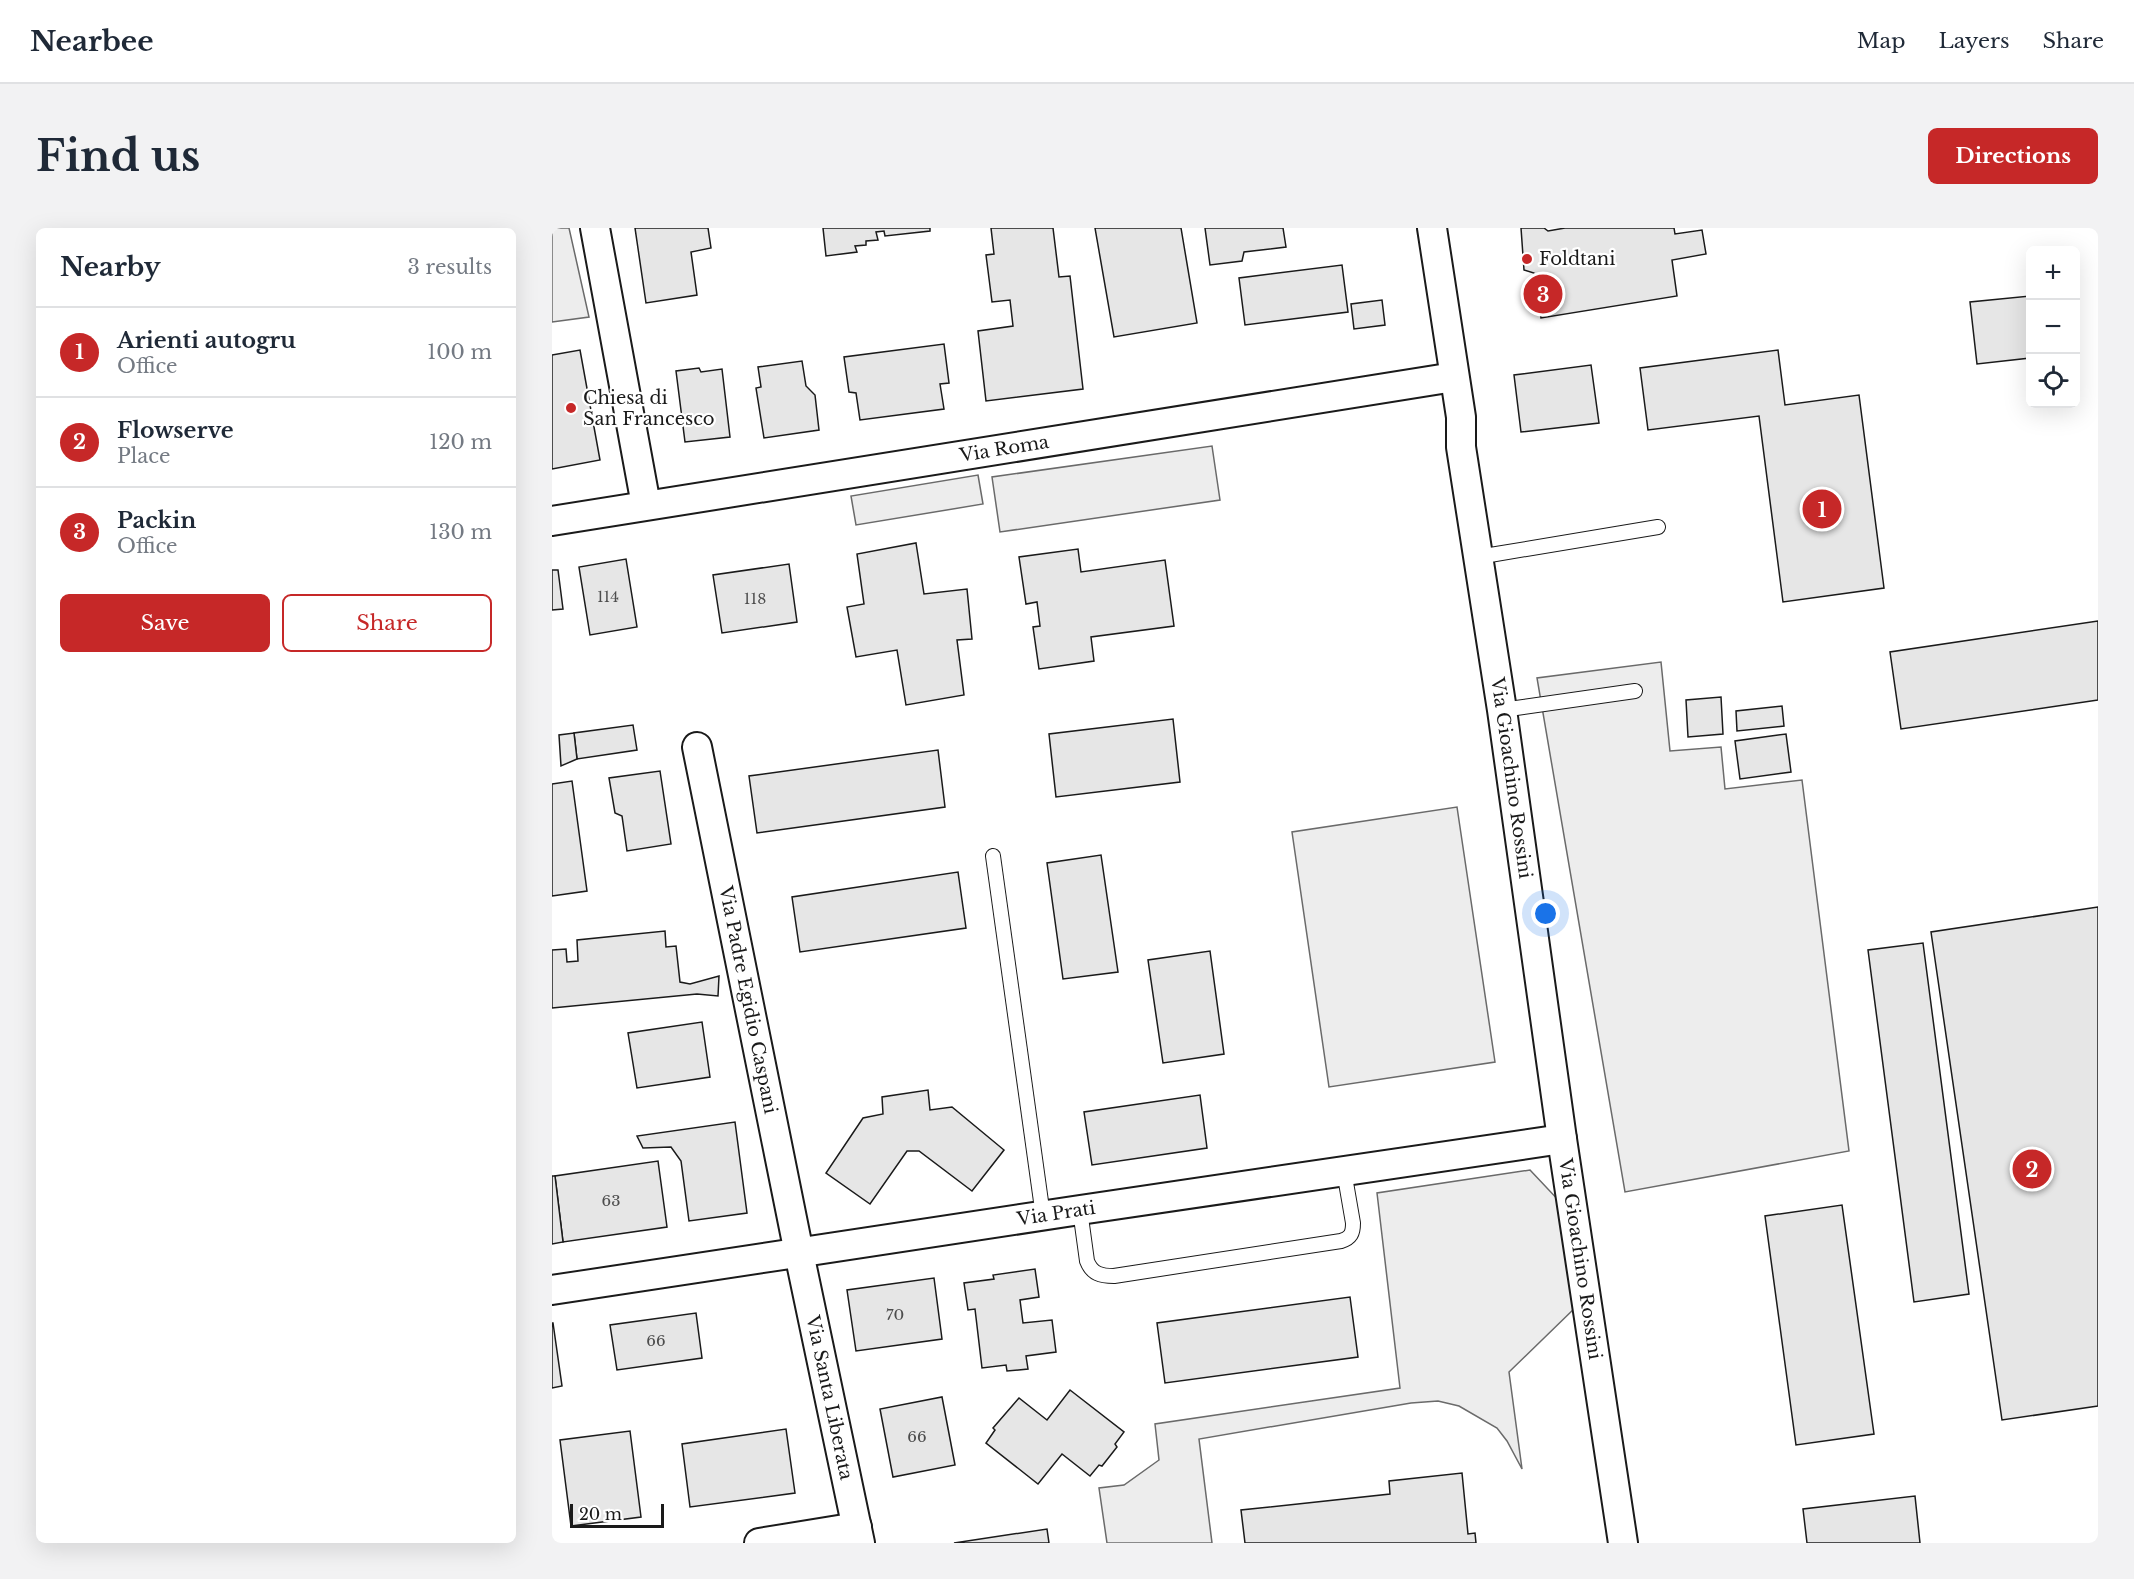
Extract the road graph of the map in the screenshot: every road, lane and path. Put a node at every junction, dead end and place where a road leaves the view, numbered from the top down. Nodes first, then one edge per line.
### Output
1 (595, 228) edge
2 (1432, 228) edge
3 (1454, 376) junction
4 (646, 505) junction
5 (552, 521) edge
6 (1658, 527) dead end
7 (1479, 556) junction
8 (1635, 691) dead end
9 (1502, 710) junction
10 (697, 747) dead end
11 (993, 856) dead end
12 (1562, 1139) junction
13 (1344, 1171) junction
14 (1080, 1210) junction
15 (1043, 1216) junction
16 (799, 1253) junction
17 (552, 1290) edge
18 (859, 1535) edge
19 (759, 1543) edge
20 (1623, 1543) edge

1 - 4 street
2 - 3 street, Via Gioachino Rossini
3 - 4 street, Via Roma
3 - 7 street, Via Gioachino Rossini
4 - 5 street, Via Roma
6 - 7 lane
7 - 9 street, Via Gioachino Rossini
8 - 9 lane
9 - 12 street, Via Gioachino Rossini
10 - 16 street, Via Padre Egidio Caspani
11 - 15 lane
12 - 13 street, Via Prati
12 - 20 street, Via Gioachino Rossini
13 - 14 street, Via Prati
13 - 14 lane
14 - 15 street, Via Prati
15 - 16 street, Via Prati
16 - 17 street, Via Prati
16 - 18 street, Via Santa Liberata
18 - 19 street

